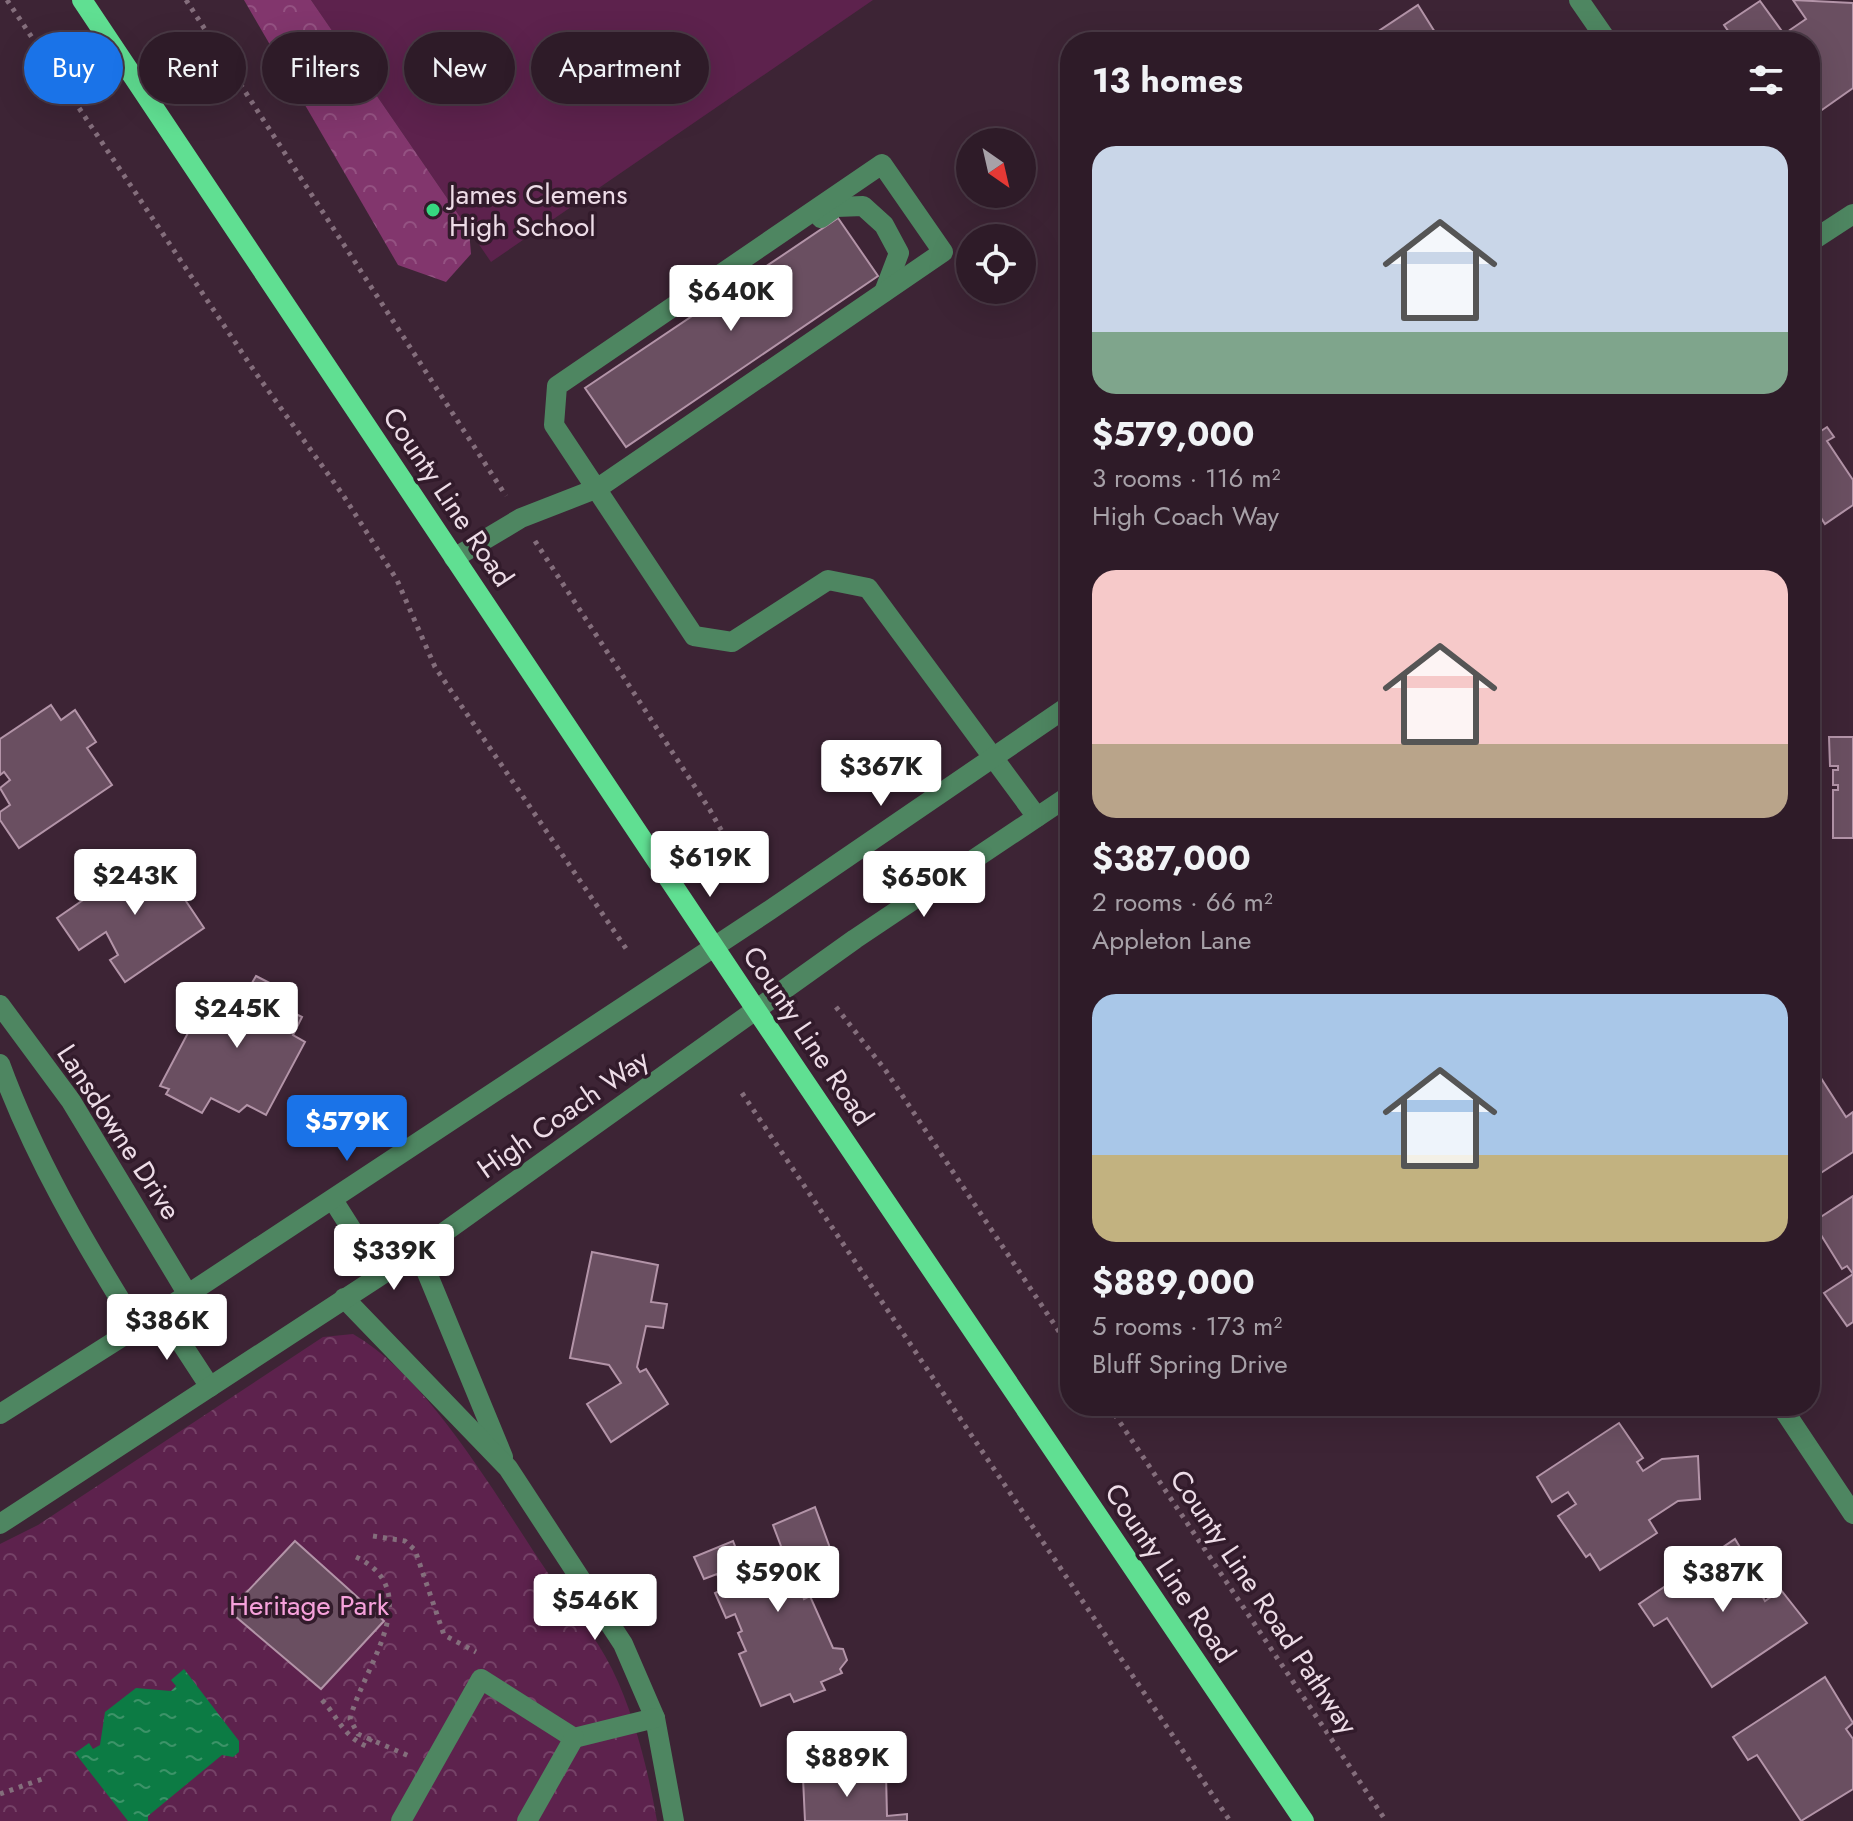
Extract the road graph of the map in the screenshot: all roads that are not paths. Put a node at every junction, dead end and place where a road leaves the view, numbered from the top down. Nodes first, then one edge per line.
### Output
1 (82, 0) edge
2 (1579, 0) edge
3 (1601, 32) edge
4 (1853, 214) edge
5 (1820, 235) edge
6 (695, 292) junction
7 (884, 292) junction
8 (598, 488) junction
9 (454, 558) junction
10 (1060, 712) edge
11 (993, 758) junction
12 (1060, 802) edge
13 (1037, 817) junction
14 (713, 945) junction
15 (0, 1005) edge
16 (757, 1011) junction
17 (0, 1064) edge
18 (333, 1200) junction
19 (418, 1251) junction
20 (380, 1274) junction
21 (187, 1293) junction
22 (344, 1298) junction
23 (161, 1312) junction
24 (137, 1327) junction
25 (210, 1387) junction
26 (0, 1414) edge
27 (1788, 1416) edge
28 (508, 1468) junction
29 (1853, 1514) edge
30 (0, 1524) edge
31 (655, 1718) junction
32 (574, 1738) junction
33 (401, 1821) edge
34 (527, 1821) edge
35 (674, 1821) edge
36 (1304, 1821) edge

1 - 9 main road, County Line Road
2 - 3 street
4 - 5 street
6 - 7 street
6 - 7 street
6 - 8 street
7 - 8 street
8 - 9 street
8 - 11 street
9 - 14 main road, County Line Road
10 - 11 street, High Coach Way
11 - 13 street
11 - 14 street, High Coach Way
12 - 13 street, High Coach Way
13 - 16 street, High Coach Way
14 - 16 main road, County Line Road
14 - 18 street, High Coach Way
15 - 21 street, Lansdowne Drive
16 - 19 street, High Coach Way
16 - 36 main road, County Line Road
17 - 24 street
18 - 20 street
18 - 21 street, High Coach Way
19 - 20 street, High Coach Way
19 - 28 street
20 - 22 street, High Coach Way
21 - 23 street, High Coach Way
22 - 25 street, High Coach Way
22 - 28 street
23 - 24 street, High Coach Way
23 - 25 street
24 - 26 street, High Coach Way
25 - 30 street, High Coach Way
27 - 29 street
28 - 31 street
31 - 32 street
31 - 35 street
32 - 33 street
32 - 34 street

